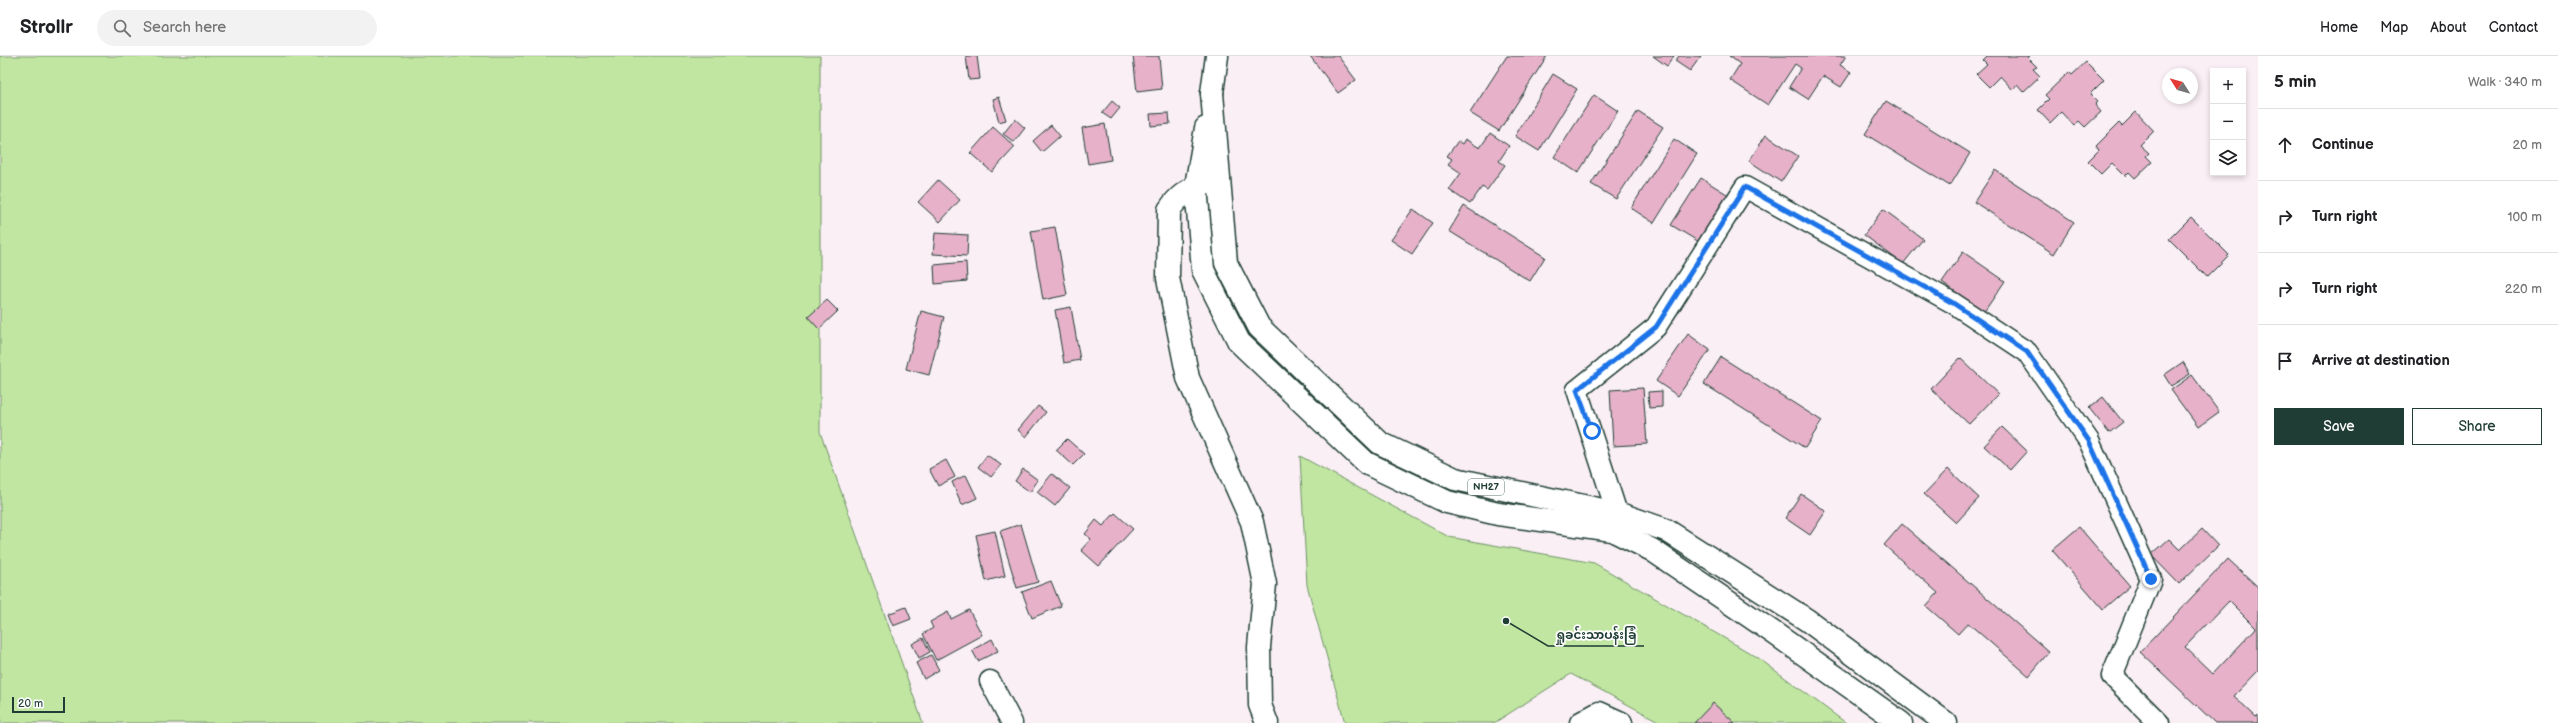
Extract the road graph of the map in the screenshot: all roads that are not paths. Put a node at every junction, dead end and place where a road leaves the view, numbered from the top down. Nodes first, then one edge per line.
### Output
1 (1216, 56) edge
2 (1212, 93) junction
3 (1218, 181) junction
4 (1196, 186) junction
5 (1617, 513) junction
6 (1666, 530) junction
7 (1652, 550) junction
8 (990, 681) dead end
9 (1012, 723) edge
10 (1267, 723) edge
11 (1581, 723) edge
12 (1621, 723) edge
13 (1901, 723) edge
14 (1946, 723) edge
15 (2159, 723) edge

1 - 2 main road
2 - 3 main road, NH27
2 - 4 main road, NH27
3 - 4 main road
3 - 5 main road, NH27
4 - 7 main road, NH27
4 - 10 main road
5 - 6 main road, NH27
5 - 15 street
6 - 7 main road
6 - 14 main road, NH27
7 - 13 main road, NH27
8 - 9 street
11 - 12 main road

